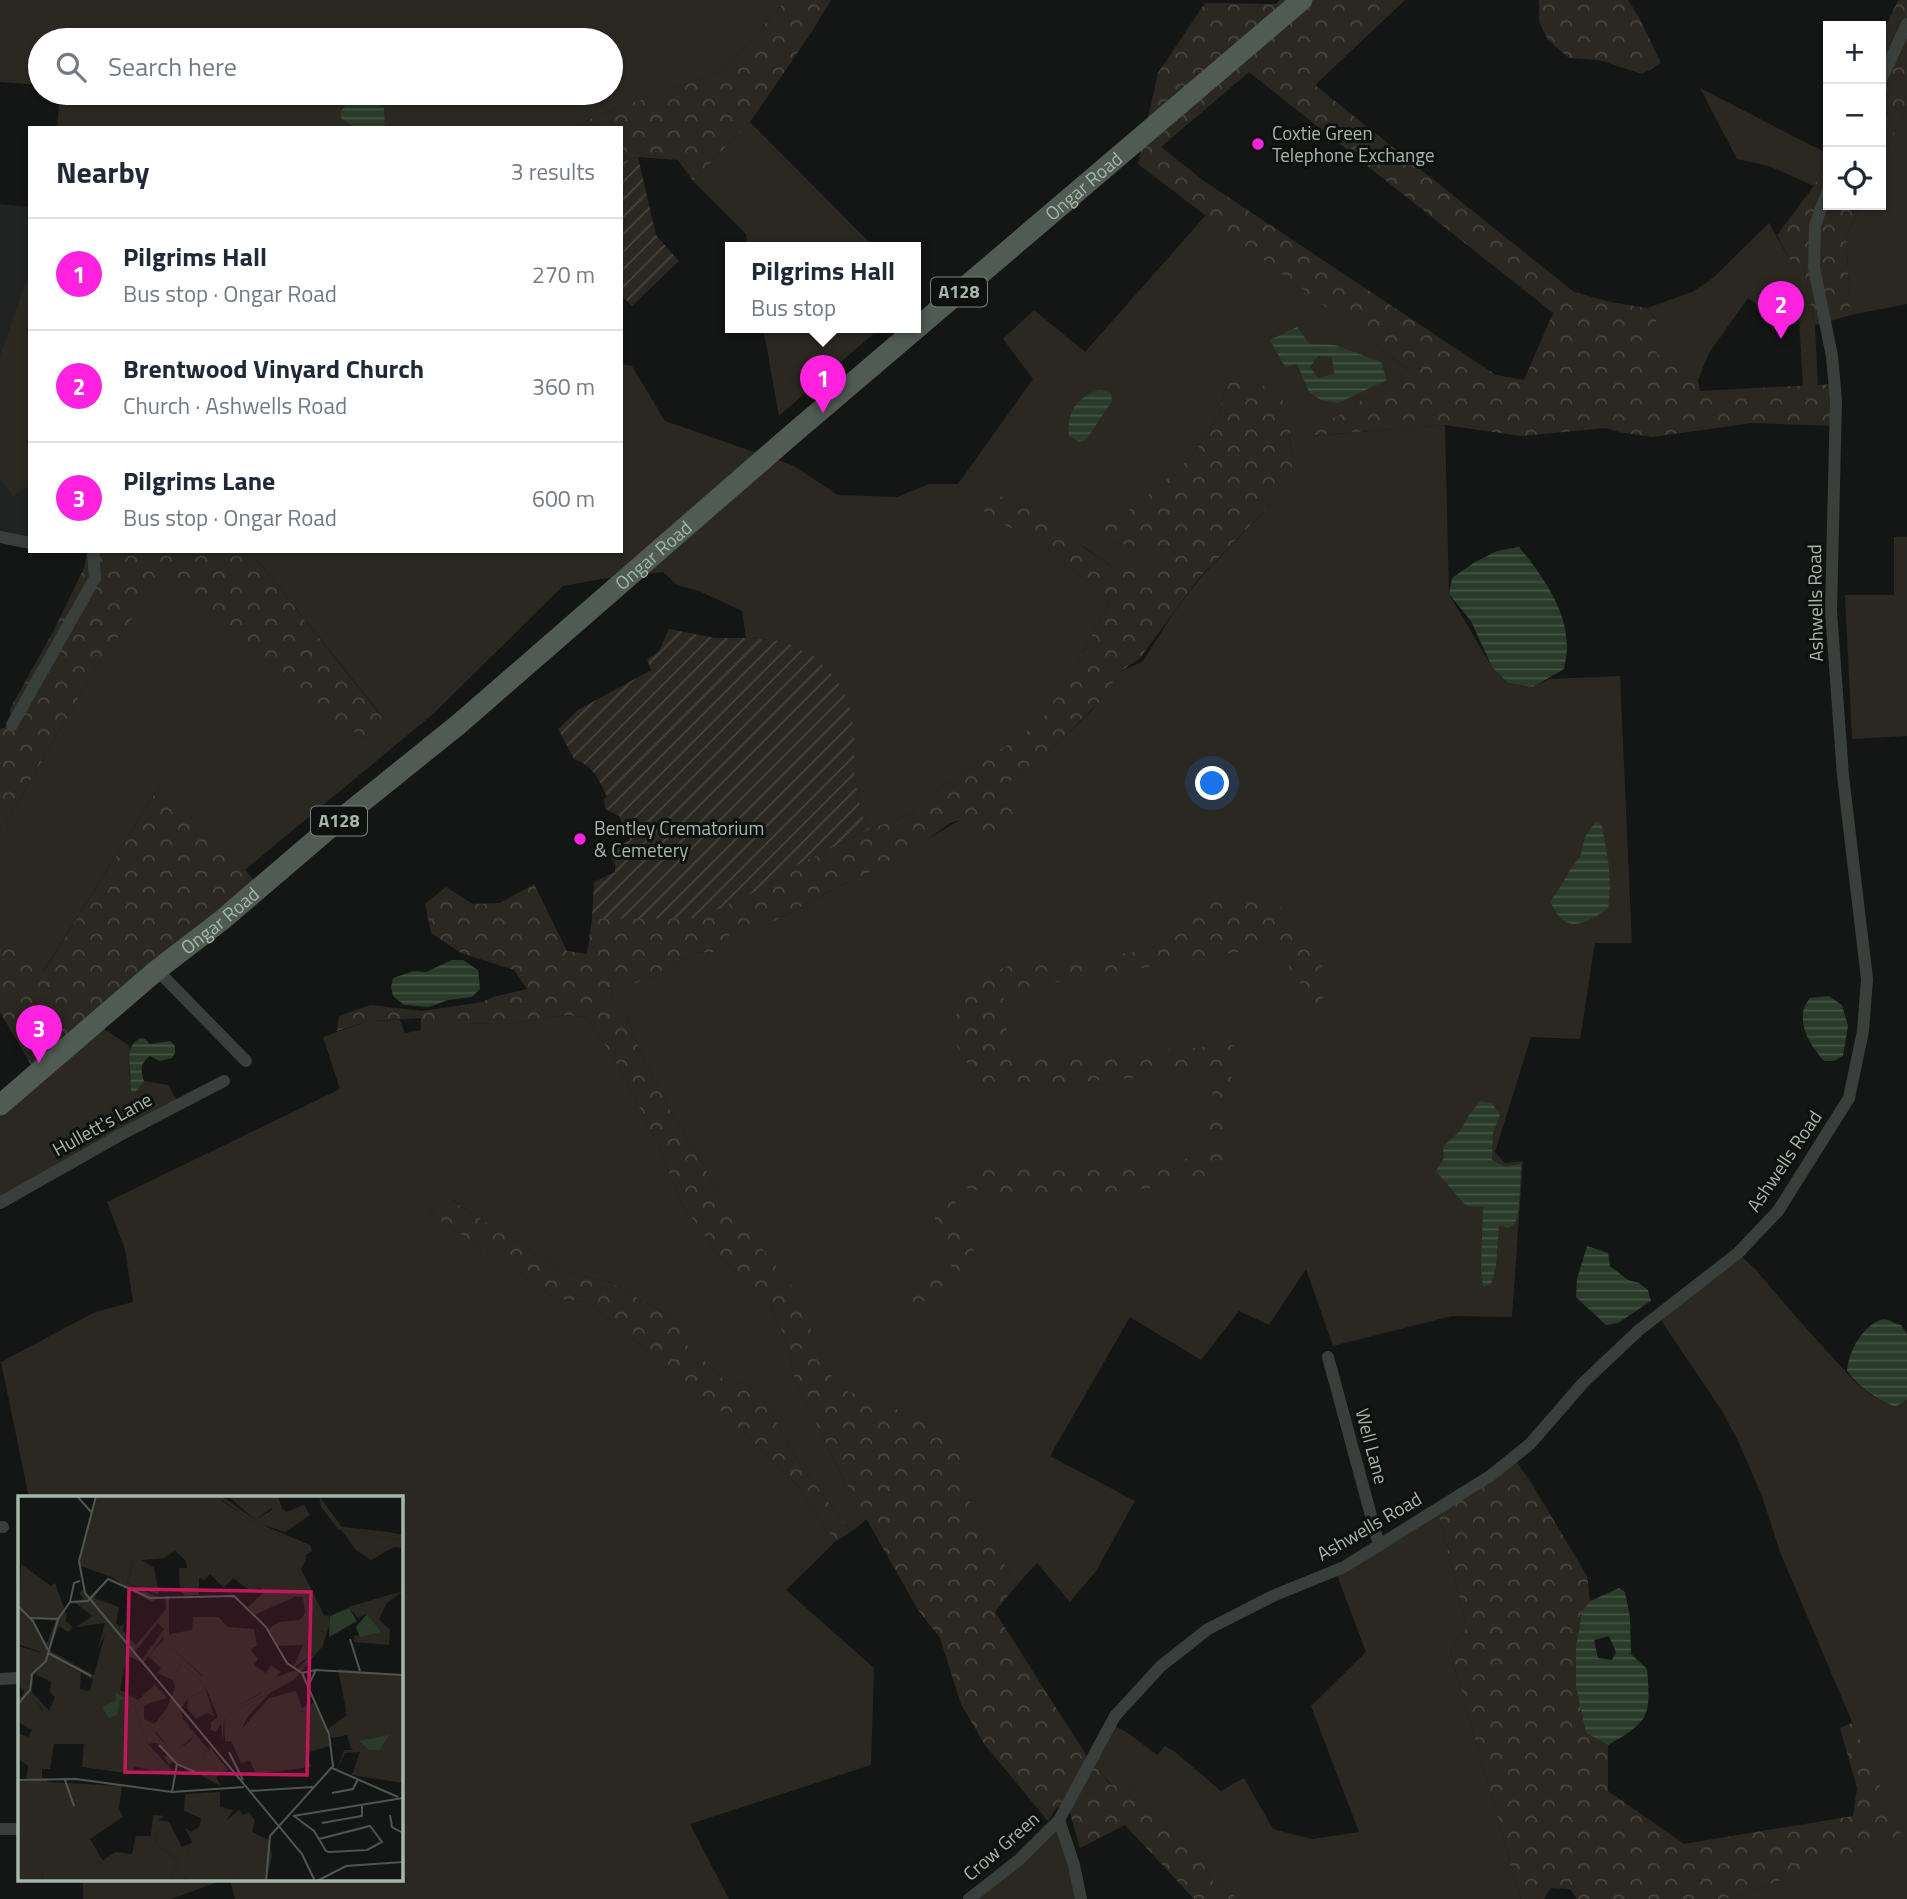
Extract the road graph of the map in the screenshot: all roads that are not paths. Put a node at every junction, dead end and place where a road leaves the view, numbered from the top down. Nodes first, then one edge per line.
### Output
1 (1302, 0) edge
2 (1907, 24) edge
3 (1886, 69) edge
4 (1823, 203) edge
5 (921, 325) edge
6 (911, 333) edge
7 (0, 537) edge
8 (28, 543) edge
9 (93, 553) edge
10 (12, 725) dead end
11 (157, 970) junction
12 (246, 1062) dead end
13 (224, 1081) dead end
14 (0, 1105) edge
15 (0, 1203) edge
16 (1328, 1357) dead end
17 (1379, 1545) junction
18 (18, 1678) edge
19 (0, 1679) edge
20 (1059, 1820) junction
21 (0, 1829) edge
22 (18, 1829) edge
23 (968, 1899) edge
24 (1081, 1899) edge

1 - 5 main road, Ongar Road / A128
2 - 3 street
4 - 17 street, Ashwells Road
6 - 11 main road, Ongar Road / A128
7 - 8 street
9 - 10 street
11 - 12 street
11 - 14 main road, Ongar Road / A128
13 - 15 street, Hullett's Lane
16 - 17 street, Well Lane
17 - 20 street, Ashwells Road
18 - 19 street
20 - 23 street, Crow Green
20 - 24 street, Crow Green
21 - 22 street

